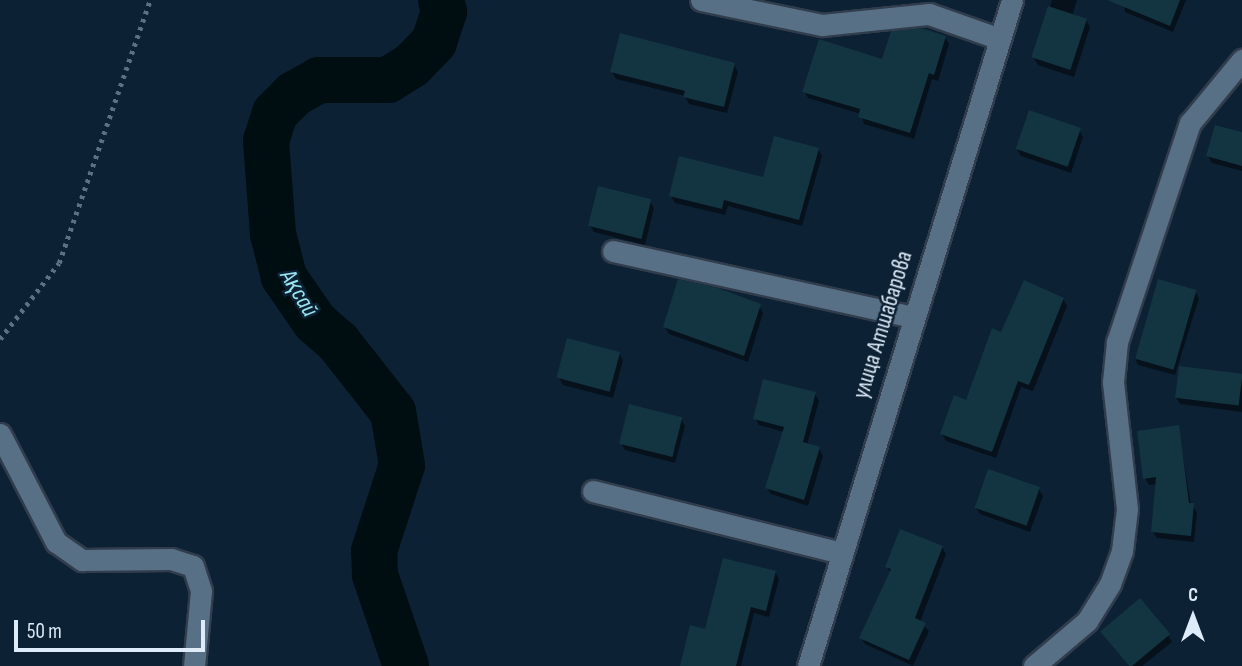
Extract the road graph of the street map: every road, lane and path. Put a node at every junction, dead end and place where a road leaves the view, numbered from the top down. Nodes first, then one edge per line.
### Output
1 (150, 0) edge
2 (701, 0) edge
3 (1012, 0) edge
4 (1000, 38) junction
5 (1242, 60) edge
6 (613, 251) dead end
7 (913, 317) junction
8 (0, 339) edge
9 (0, 434) edge
10 (593, 491) dead end
11 (841, 553) junction
12 (194, 666) edge
13 (808, 666) edge
14 (1034, 666) edge

1 - 8 path
2 - 4 street
3 - 4 street, улица Атшабарова
4 - 7 street, улица Атшабарова
5 - 14 street
6 - 7 street
7 - 11 street, улица Атшабарова
9 - 12 street
10 - 11 street
11 - 13 street, улица Атшабарова

